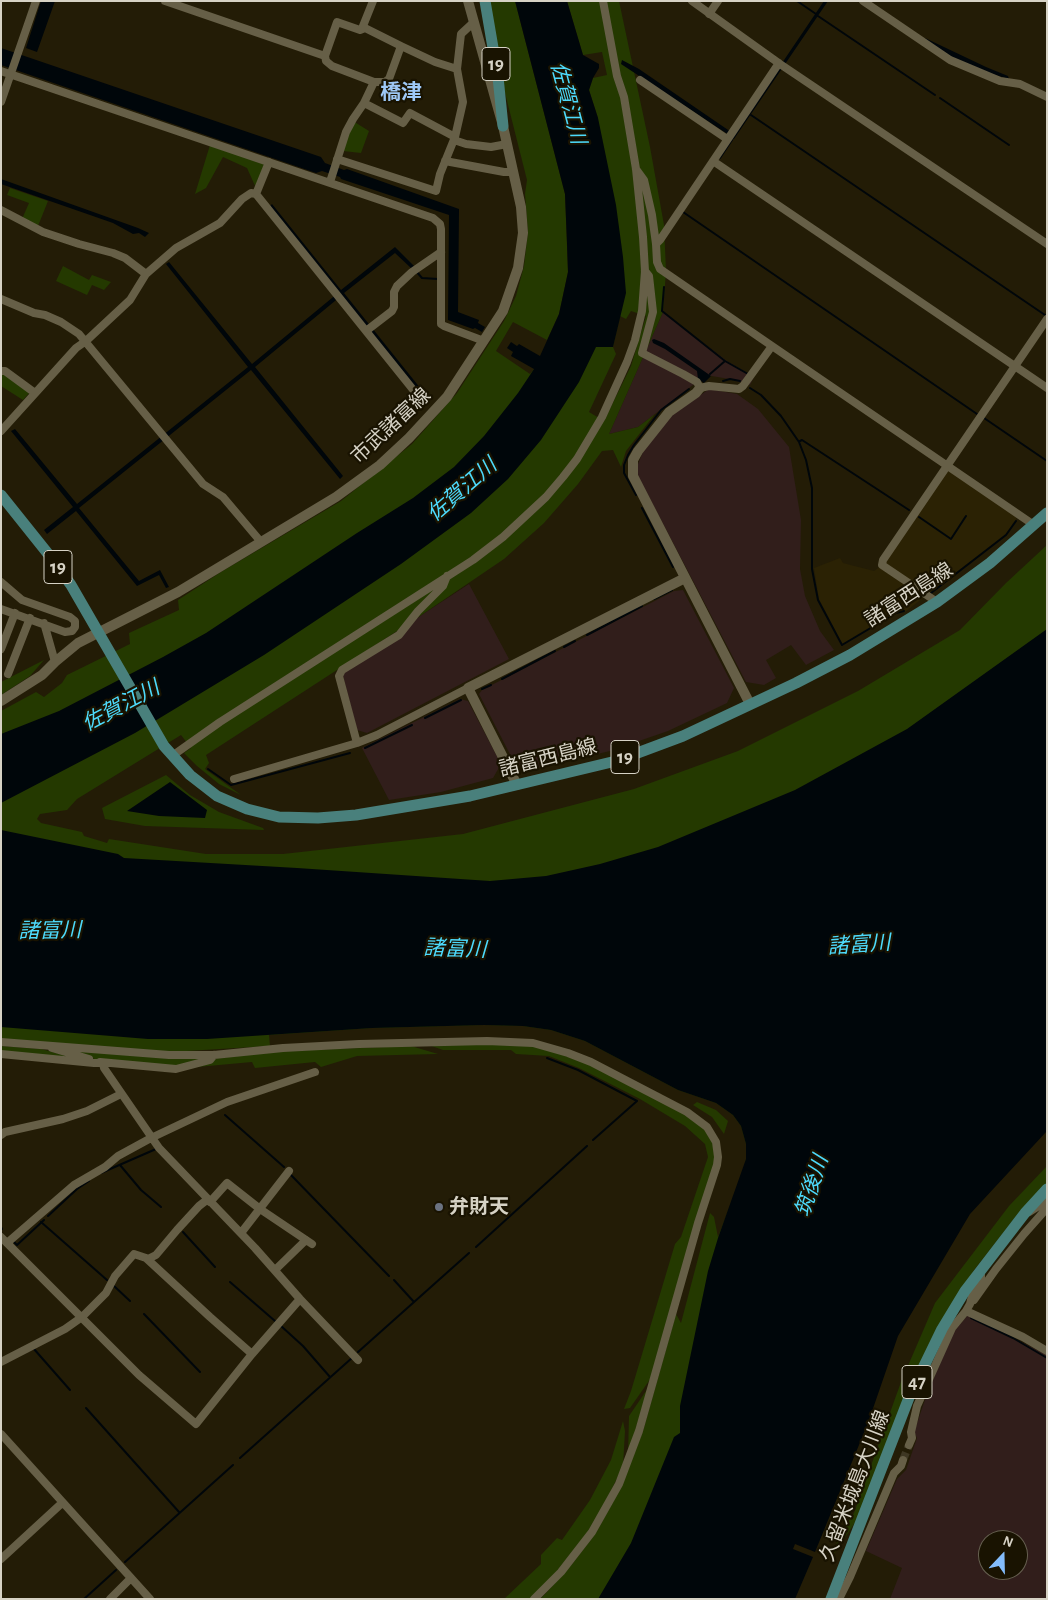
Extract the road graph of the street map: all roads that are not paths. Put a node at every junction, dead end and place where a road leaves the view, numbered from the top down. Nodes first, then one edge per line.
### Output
1 (36, 1) edge
2 (165, 1) edge
3 (374, 1) edge
4 (468, 1) edge
5 (485, 1) edge
6 (603, 1) edge
7 (692, 1) edge
8 (718, 1) edge
9 (863, 1) edge
10 (709, 14) junction
11 (474, 22) junction
12 (365, 28) junction
13 (401, 46) junction
14 (325, 56) junction
15 (782, 64) junction
16 (458, 69) junction
17 (1, 71) edge
18 (12, 72) junction
19 (640, 80) dead end
20 (374, 82) junction
21 (1047, 97) edge
22 (1, 102) edge
23 (364, 103) junction
24 (504, 126) junction
25 (730, 136) junction
26 (454, 139) junction
27 (507, 144) junction
28 (337, 160) junction
29 (445, 161) junction
30 (713, 161) junction
31 (269, 162) junction
32 (636, 169) junction
33 (513, 172) junction
34 (331, 180) junction
35 (256, 194) junction
36 (1, 210) edge
37 (656, 244) junction
38 (1047, 244) edge
39 (441, 252) junction
40 (645, 272) junction
41 (146, 274) junction
42 (1, 299) edge
43 (1047, 318) edge
44 (368, 329) junction
45 (86, 341) junction
46 (484, 341) junction
47 (772, 346) junction
48 (1014, 366) junction
49 (1, 371) edge
50 (700, 388) junction
51 (1047, 388) edge
52 (35, 393) junction
53 (419, 397) dead end
54 (1, 431) edge
55 (947, 464) junction
56 (1, 495) edge
57 (1047, 513) edge
58 (1034, 525) junction
59 (261, 542) junction
60 (447, 576) junction
61 (685, 578) junction
62 (1, 582) edge
63 (937, 602) junction
64 (1, 609) edge
65 (15, 613) junction
66 (30, 618) junction
67 (44, 623) junction
68 (99, 633) junction
69 (1, 649) edge
70 (55, 662) junction
71 (8, 674) dead end
72 (468, 688) junction
73 (1, 701) edge
74 (750, 704) junction
75 (357, 743) junction
76 (172, 756) junction
77 (234, 779) dead end
78 (517, 785) junction
79 (1, 1042) edge
80 (46, 1045) junction
81 (1, 1054) edge
82 (214, 1055) junction
83 (103, 1062) junction
84 (314, 1072) dead end
85 (121, 1094) junction
86 (1, 1135) edge
87 (151, 1138) junction
88 (289, 1171) dead end
89 (1047, 1189) edge
90 (209, 1200) junction
91 (1047, 1201) edge
92 (260, 1208) junction
93 (1047, 1208) edge
94 (1025, 1213) junction
95 (241, 1233) junction
96 (4, 1240) edge
97 (148, 1259) junction
98 (274, 1270) junction
99 (980, 1270) junction
100 (300, 1299) junction
101 (968, 1307) junction
102 (82, 1317) junction
103 (1047, 1351) edge
104 (252, 1354) junction
105 (358, 1360) dead end
106 (1, 1362) edge
107 (1, 1434) edge
108 (909, 1444) tunnel mouth
109 (903, 1460) tunnel mouth
110 (62, 1503) junction
111 (1, 1559) edge
112 (132, 1578) junction
113 (110, 1599) edge
114 (150, 1599) edge
115 (534, 1599) edge
116 (831, 1599) edge
117 (839, 1599) edge

1 - 18 street
2 - 14 street
3 - 12 street
4 - 11 main road, 市武諸富線
5 - 24 main road, 19
6 - 32 street
7 - 10 street
8 - 10 street
9 - 21 street
10 - 15 street
11 - 16 street
11 - 24 main road, 市武諸富線
12 - 13 street
12 - 14 street
13 - 16 street
13 - 20 street
14 - 20 street
15 - 25 street
15 - 38 street
16 - 26 street
17 - 18 street
18 - 22 street
18 - 31 street
19 - 25 street
20 - 23 street
23 - 26 street
23 - 28 street
24 - 27 main road, 市武諸富線
25 - 30 street
26 - 27 street
26 - 29 street
27 - 33 main road, 市武諸富線
28 - 29 street
28 - 34 street
29 - 33 street
30 - 37 street
30 - 48 street
31 - 34 street
31 - 35 street
32 - 37 street
32 - 40 street
33 - 46 main road, 市武諸富線
34 - 39 street
35 - 41 street
35 - 44 street
36 - 41 street
37 - 47 street
39 - 44 street
39 - 46 street
40 - 50 street
40 - 60 street
41 - 45 street
42 - 45 street
43 - 48 street
44 - 53 street
45 - 52 street
45 - 59 street
46 - 59 main road, 市武諸富線
47 - 50 street
47 - 55 street
48 - 51 street
48 - 55 street
49 - 52 street
50 - 61 main road
52 - 54 street
55 - 58 street
55 - 63 street
56 - 68 main road, 19
57 - 58 main road, 諸富西島線 / 19
58 - 63 main road, 諸富西島線 / 19
59 - 68 main road, 市武諸富線
60 - 75 street
60 - 76 street
61 - 72 main road
61 - 74 main road
62 - 67 street
63 - 74 main road, 諸富西島線 / 19
64 - 65 street
65 - 66 street
65 - 69 street
66 - 67 street
66 - 71 street
67 - 70 street
68 - 70 main road, 市武諸富線
68 - 76 main road, 諸富西島線 / 19
70 - 73 main road, 市武諸富線
72 - 75 street
72 - 78 main road
74 - 78 main road, 諸富西島線 / 19
75 - 77 street
76 - 78 main road, 諸富西島線 / 19
79 - 80 street
80 - 82 street
80 - 83 street
81 - 83 street
82 - 83 street
82 - 115 street
83 - 85 street
84 - 87 street
85 - 86 street
85 - 87 street
87 - 90 street
87 - 96 street
88 - 92 street
89 - 94 main road, 久留米城島大川線 / 47
90 - 92 street
90 - 95 street
90 - 97 street
91 - 94 street
92 - 95 street
92 - 98 street
93 - 101 street
94 - 99 main road, 久留米城島大川線 / 47
95 - 98 street
96 - 102 street
97 - 102 street
97 - 104 street
98 - 100 street
99 - 101 street
99 - 116 main road, 久留米城島大川線 / 47
100 - 104 street
100 - 105 street
101 - 103 street
101 - 108 street
102 - 104 street
102 - 106 street
107 - 110 street
109 - 117 street
110 - 111 street
110 - 112 street
112 - 113 street
112 - 114 street

